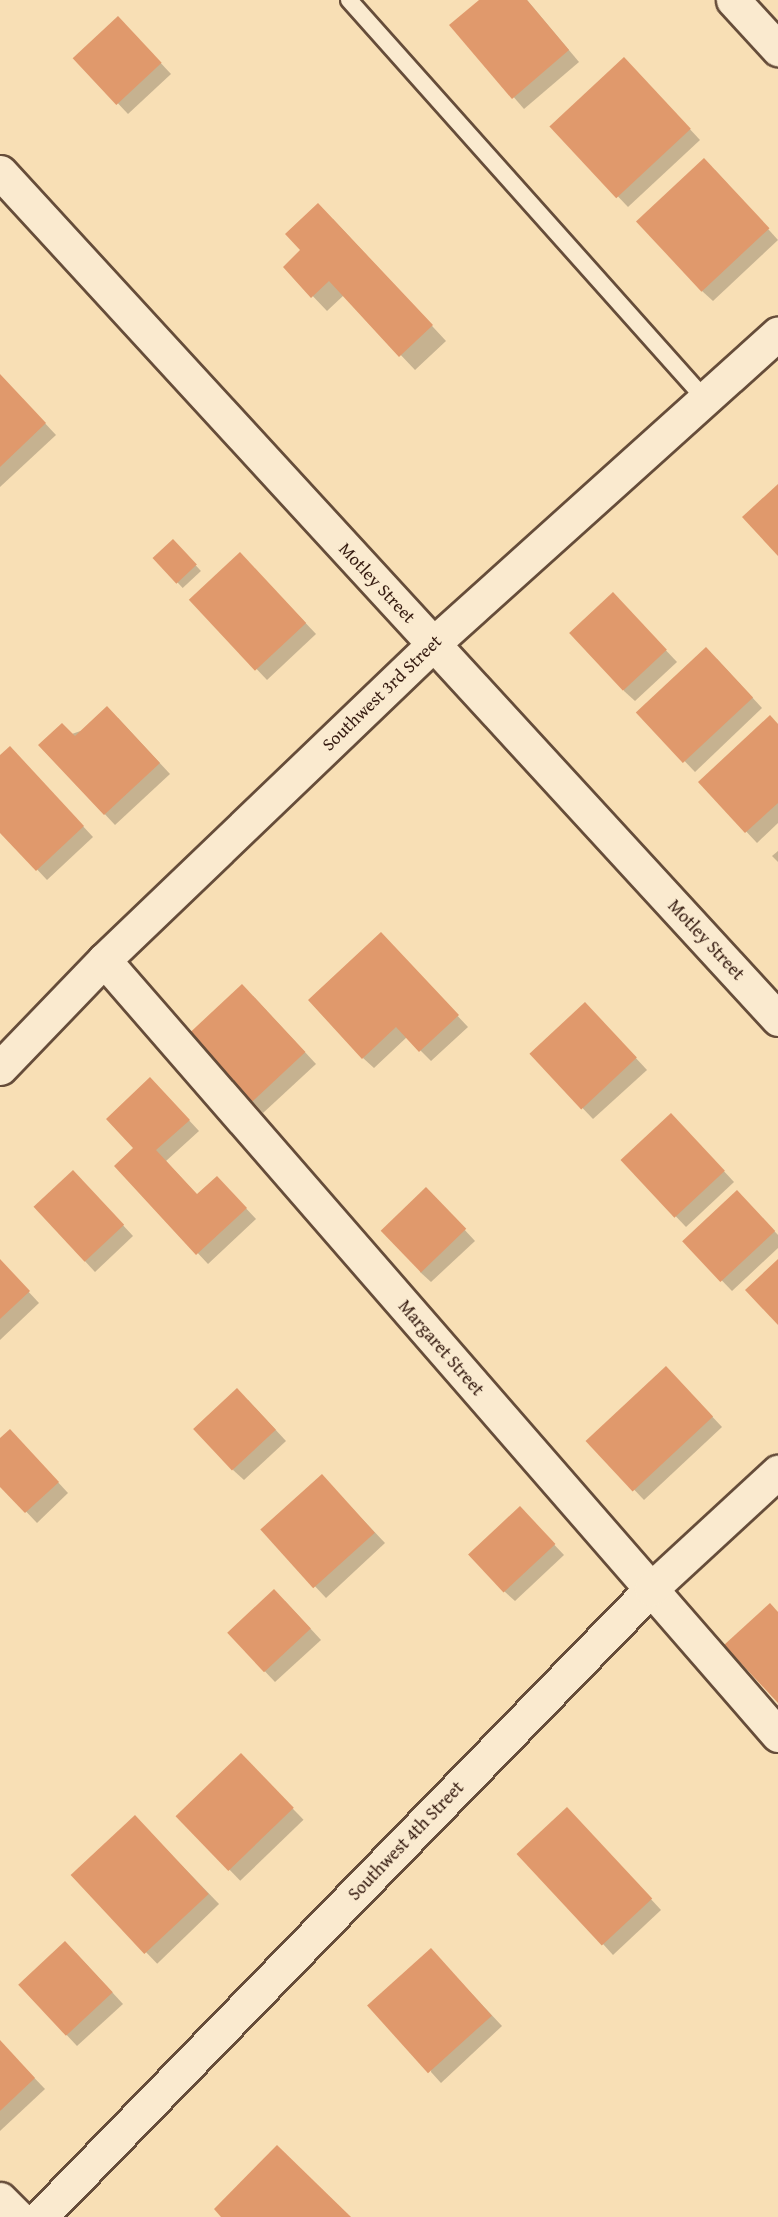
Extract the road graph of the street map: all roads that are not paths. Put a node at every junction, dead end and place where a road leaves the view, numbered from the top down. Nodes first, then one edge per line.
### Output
1 (349, 0) edge
2 (733, 0) edge
3 (778, 49) edge
4 (0, 172) edge
5 (778, 333) edge
6 (705, 399) junction
7 (433, 644) junction
8 (104, 960) junction
9 (778, 1019) edge
10 (0, 1068) edge
11 (778, 1472) edge
12 (651, 1589) junction
13 (778, 1735) edge
14 (0, 2199) edge
15 (18, 2217) edge
16 (40, 2217) edge

1 - 6 lane
2 - 3 street
4 - 7 street, Motley Street
5 - 6 street, Southwest 3rd Street
6 - 7 street, Southwest 3rd Street
7 - 8 street, Southwest 3rd Street
7 - 9 street, Motley Street
8 - 10 street, Southwest 3rd Street
8 - 12 street, Margaret Street
11 - 12 street, Southwest 4th Street
12 - 13 street, Margaret Street
12 - 16 street, Southwest 4th Street
14 - 15 street

